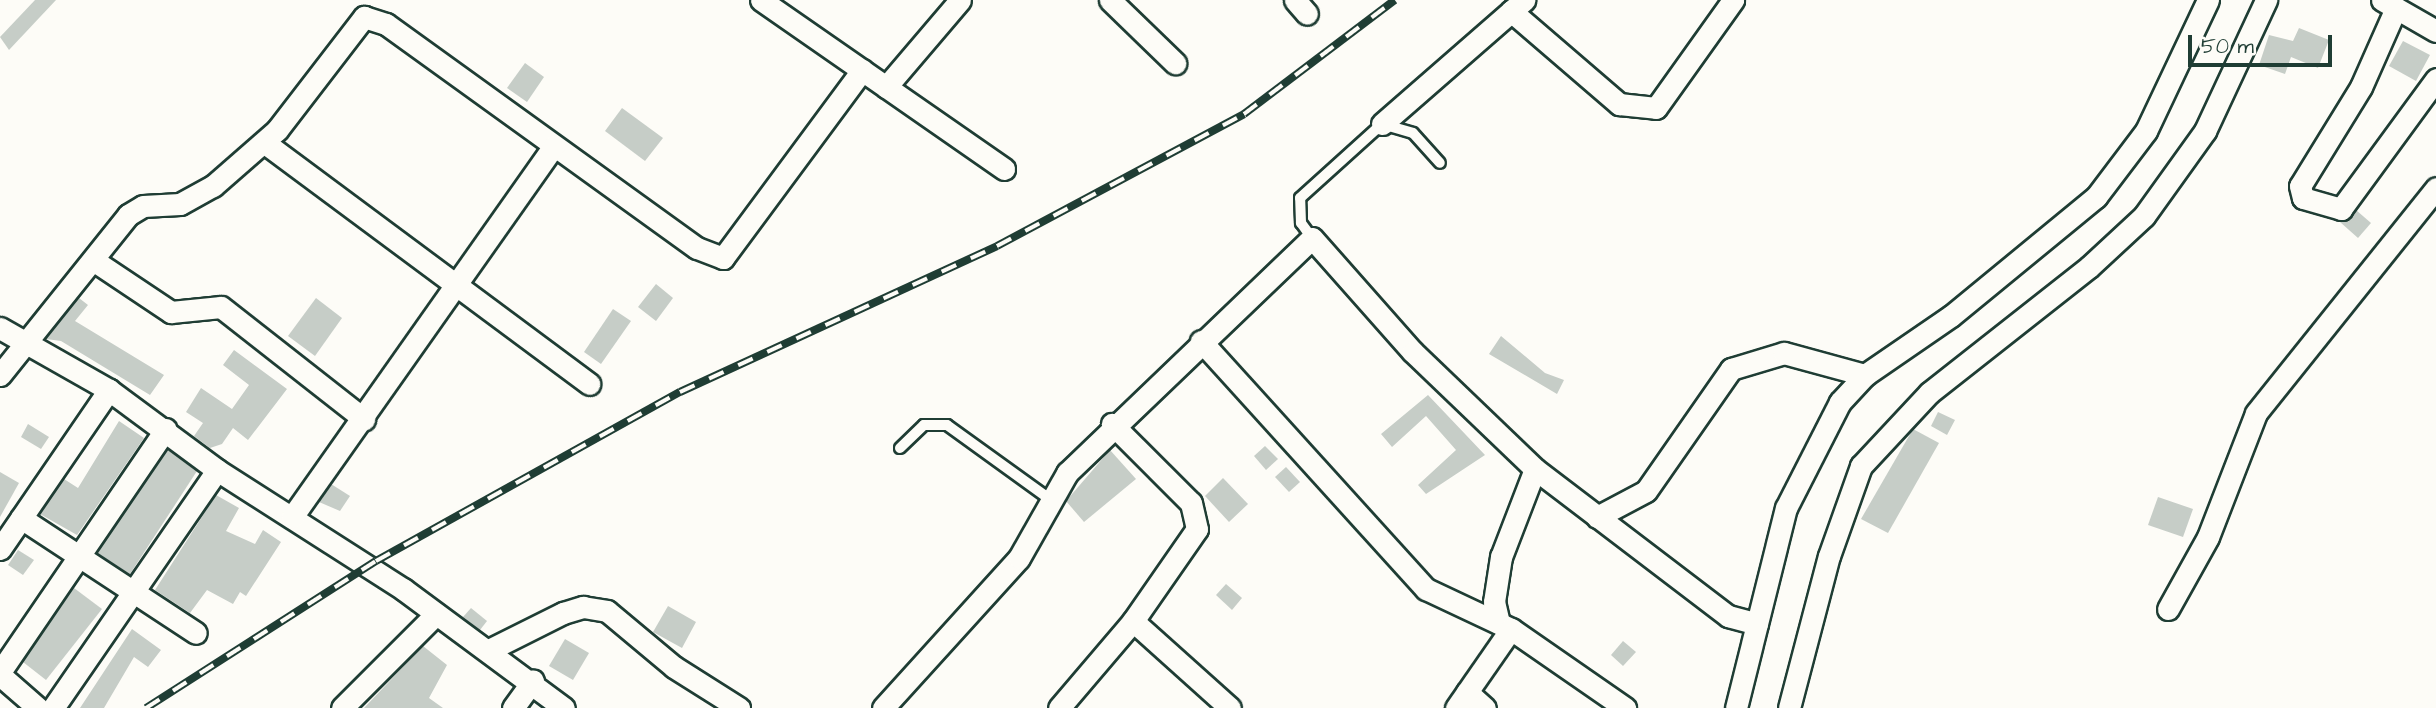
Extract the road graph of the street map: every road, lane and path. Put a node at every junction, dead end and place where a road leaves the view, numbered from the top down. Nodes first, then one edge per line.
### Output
1 (761, 0) edge
2 (960, 0) edge
3 (1110, 0) edge
4 (1733, 0) edge
5 (2208, 0) edge
6 (2266, 0) edge
7 (2389, 4) edge
8 (1518, 5) edge
9 (2436, 31) edge
10 (1175, 63) dead end
11 (862, 70) junction
12 (2436, 79) edge
13 (886, 87) junction
14 (1382, 124) junction
15 (265, 143) junction
16 (554, 146) junction
17 (1440, 163) dead end
18 (1004, 169) dead end
19 (2436, 188) edge
20 (1312, 238) junction
21 (93, 260) junction
22 (454, 284) junction
23 (0, 328) edge
24 (1201, 341) junction
25 (26, 343) junction
26 (0, 375) edge
27 (1865, 375) junction
28 (589, 384) dead end
29 (109, 390) junction
30 (364, 419) junction
31 (1112, 424) junction
32 (166, 429) junction
33 (900, 448) dead end
34 (1535, 469) junction
35 (217, 470) junction
36 (1051, 500) junction
37 (292, 517) junction
38 (1597, 517) junction
39 (22, 518) junction
40 (0, 549) edge
41 (79, 557) junction
42 (131, 594) junction
43 (2168, 609) dead end
44 (436, 614) junction
45 (1133, 621) junction
46 (1757, 624) junction
47 (1505, 626) junction
48 (196, 633) dead end
49 (489, 650) junction
50 (0, 674) edge
51 (533, 680) junction
52 (1462, 700) edge
53 (38, 708) edge
54 (53, 708) edge
55 (342, 708) edge
56 (513, 708) edge
57 (564, 708) edge
58 (739, 708) edge
59 (883, 708) edge
60 (1059, 708) edge
61 (1230, 708) edge
62 (1485, 708) edge
63 (1626, 708) edge
64 (1735, 708) edge
65 (1788, 708) edge

1 - 11 street
2 - 13 street
3 - 10 street
4 - 8 street
5 - 27 street
6 - 65 street
7 - 9 street
7 - 12 street
8 - 14 street
11 - 13 street
11 - 16 street
13 - 18 street
14 - 17 lane
14 - 20 lane
15 - 16 street
15 - 21 street
15 - 22 street
16 - 22 street
19 - 43 street
20 - 24 street
20 - 34 street
21 - 25 street
21 - 30 street
22 - 28 street
22 - 30 street
23 - 25 street
24 - 31 street
24 - 47 street
25 - 26 street
25 - 29 street
27 - 38 street
27 - 46 street
29 - 32 street
29 - 39 street
30 - 37 street
31 - 36 street
31 - 45 street
32 - 35 street
32 - 41 street
33 - 36 lane
34 - 38 street
34 - 47 street
35 - 37 street
35 - 42 street
36 - 59 street
37 - 44 street
38 - 46 street
39 - 40 street
39 - 41 street
41 - 42 street
41 - 50 street
42 - 48 street
42 - 54 street
44 - 49 street
44 - 55 street
45 - 60 street
45 - 61 street
46 - 64 street
47 - 52 street
47 - 63 street
49 - 51 street
49 - 58 street
50 - 53 street
51 - 56 street
51 - 57 street
52 - 62 street

